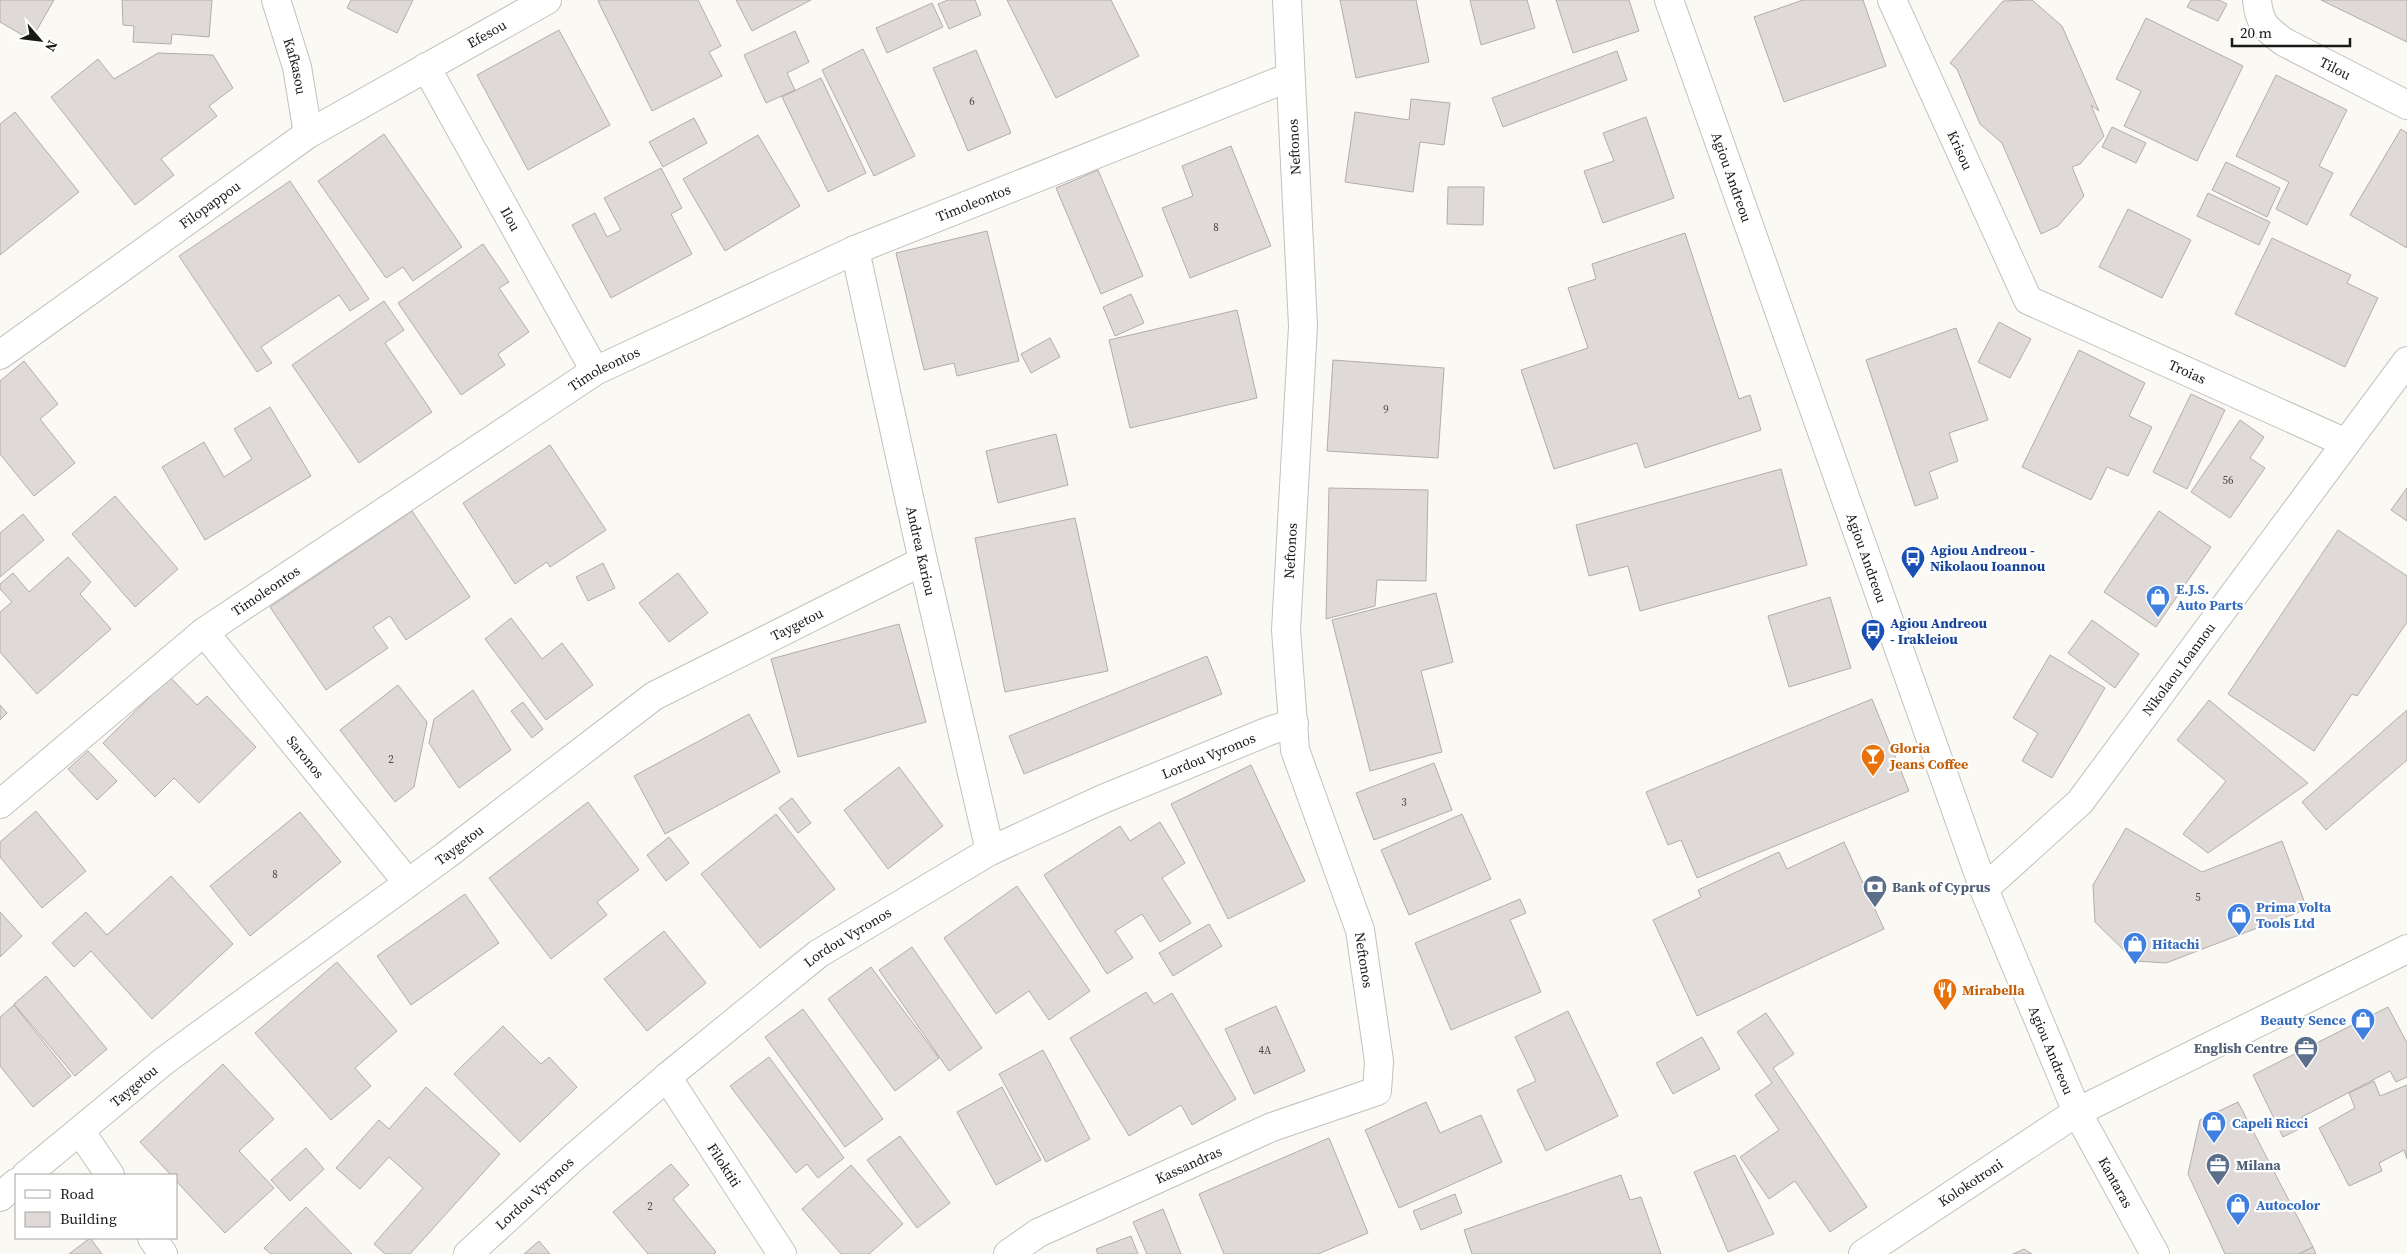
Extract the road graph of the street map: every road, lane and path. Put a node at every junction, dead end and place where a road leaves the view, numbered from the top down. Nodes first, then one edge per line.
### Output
1 (276, 0) edge
2 (547, 0) edge
3 (1287, 0) edge
4 (1669, 0) edge
5 (1892, 0) edge
6 (2257, 0) edge
7 (426, 67) junction
8 (1290, 77) junction
9 (2407, 105) edge
10 (308, 134) junction
11 (855, 250) junction
12 (2028, 300) joint
13 (0, 355) edge
14 (2407, 361) edge
15 (595, 371) junction
16 (2346, 442) junction
17 (923, 561) junction
18 (204, 632) junction
19 (1294, 723) junction
20 (0, 804) edge
21 (990, 851) junction
22 (408, 883) junction
23 (1984, 889) junction
24 (2407, 950) edge
25 (667, 1077) junction
26 (1377, 1091) joint
27 (2077, 1112) junction
28 (80, 1131) junction
29 (27, 1174) edge
30 (109, 1174) edge
31 (15, 1185) edge
32 (0, 1197) edge
33 (153, 1239) edge
34 (163, 1254) edge
35 (468, 1254) edge
36 (782, 1254) edge
37 (1008, 1254) edge
38 (1863, 1254) edge
39 (2155, 1254) edge

1 - 10 street, Kafkasou
2 - 7 street, Efesou
3 - 8 street, Neftonos
4 - 23 street, Agiou Andreou
5 - 12 street, Krisou
6 - 9 street, Tilou
7 - 10 street, Filopappou
7 - 15 street, Ilou
8 - 11 street, Timoleontos
8 - 19 street, Neftonos
10 - 13 street, Filopappou
11 - 15 street, Timoleontos
11 - 17 street, Andrea Kariou
12 - 16 street, Troias
14 - 16 street, Nikolaou Ioannou
15 - 18 street, Timoleontos
16 - 23 street, Nikolaou Ioannou
17 - 21 street, Andrea Kariou
17 - 22 street, Taygetou
18 - 20 street, Timoleontos
18 - 22 street, Saronos
19 - 21 street, Lordou Vyronos
19 - 26 street, Neftonos
21 - 25 street, Lordou Vyronos
22 - 28 street, Taygetou
23 - 27 street, Agiou Andreou
24 - 27 street, Kolokotroni
25 - 35 street, Lordou Vyronos
25 - 36 street, Filoktiti
26 - 37 street, Kassandras
27 - 38 street, Kolokotroni
27 - 39 street, Kantaras
28 - 29 street, Taygetou
28 - 30 street
31 - 32 street
33 - 34 street

